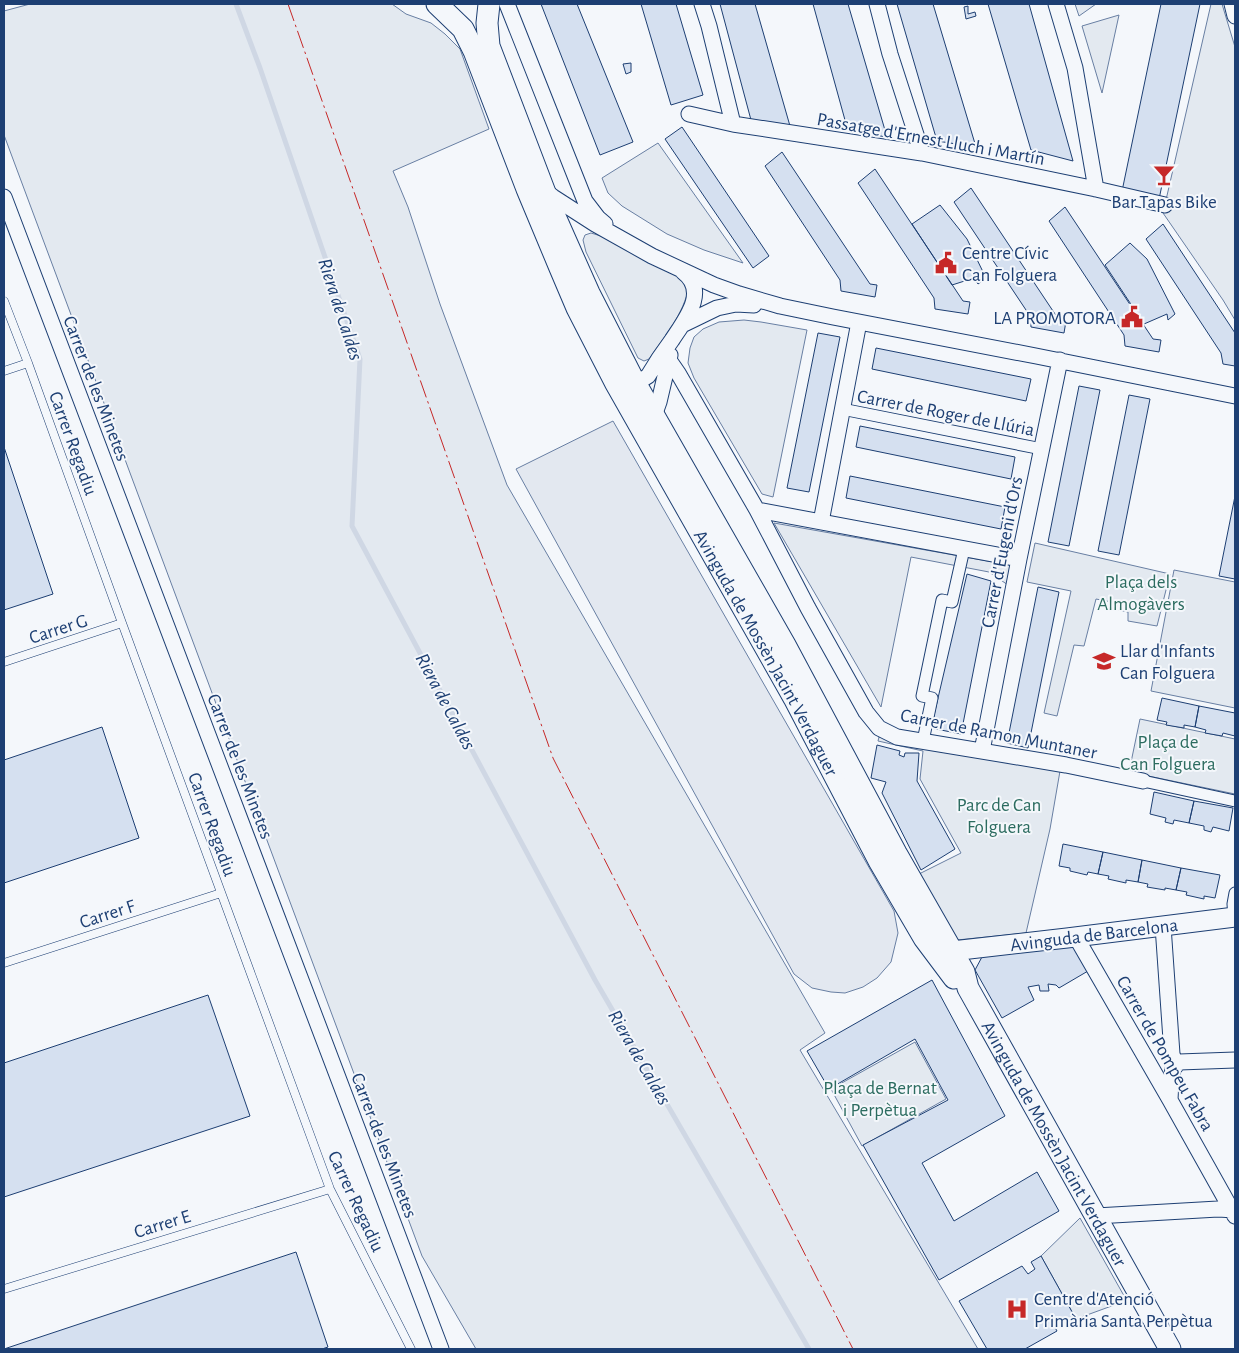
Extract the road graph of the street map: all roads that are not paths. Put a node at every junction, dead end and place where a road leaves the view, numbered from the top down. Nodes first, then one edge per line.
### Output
1 (437, 4) edge
2 (455, 4) edge
3 (702, 4) edge
4 (877, 4) edge
5 (1056, 4) edge
6 (1232, 4) edge
7 (495, 6) edge
8 (1235, 16) edge
9 (689, 114) dead end
10 (733, 124) junction
11 (922, 153) junction
12 (1096, 189) junction
13 (546, 196) junction
14 (4, 197) edge
15 (1165, 205) dead end
16 (622, 238) junction
17 (560, 268) junction
18 (681, 270) junction
19 (4, 301) edge
20 (780, 306) junction
21 (577, 308) junction
22 (859, 322) junction
23 (679, 330) junction
24 (669, 360) junction
25 (1060, 360) junction
26 (28, 363) junction
27 (4, 371) edge
28 (636, 380) junction
29 (1235, 396) edge
30 (842, 409) junction
31 (654, 416) junction
32 (1042, 449) junction
33 (757, 510) junction
34 (822, 522) junction
35 (964, 549) junction
36 (1019, 560) junction
37 (122, 623) junction
38 (4, 662) edge
39 (923, 742) junction
40 (982, 751) junction
41 (1142, 781) joint
42 (1235, 801) edge
43 (221, 893) junction
44 (1235, 893) edge
45 (1235, 917) edge
46 (1162, 926) junction
47 (1076, 937) junction
48 (952, 951) junction
49 (4, 963) edge
50 (968, 988) junction
51 (1235, 1060) edge
52 (1179, 1062) junction
53 (1170, 1100) junction
54 (330, 1189) junction
55 (1234, 1212) edge
56 (1096, 1216) junction
57 (4, 1289) edge
58 (411, 1349) edge
59 (441, 1349) edge
60 (1170, 1349) edge

1 - 2 main road
1 - 17 main road, Avinguda de Mossèn Jacint Verdaguer
3 - 10 street
4 - 11 street
5 - 12 street
6 - 8 street
7 - 13 main road, Avinguda de Mossèn Jacint Verdaguer
7 - 16 street, Avinguda de Mossèn Jacint Verdaguer
9 - 10 street, Passatge d'Ernest Lluch i Martín
10 - 11 street, Passatge d'Ernest Lluch i Martín
11 - 12 street, Passatge d'Ernest Lluch i Martín
12 - 15 street, Passatge d'Ernest Lluch i Martín
13 - 16 street
13 - 17 street, Avinguda de Mossèn Jacint Verdaguer
13 - 28 main road, Avinguda de Mossèn Jacint Verdaguer
14 - 59 street, Carrer de les Minetes
16 - 18 street
17 - 21 main road, Avinguda de Mossèn Jacint Verdaguer
18 - 20 street
18 - 23 street
19 - 26 lane, Carrer Regadiu
20 - 22 street
20 - 23 street
21 - 28 street, Avinguda de Mossèn Jacint Verdaguer
21 - 50 main road, Avinguda de Mossèn Jacint Verdaguer
22 - 25 street
22 - 30 street
23 - 24 street
23 - 28 street
24 - 31 street
24 - 33 street
25 - 29 street
25 - 32 street, Carrer d'Eugeni d'Ors
26 - 27 lane
26 - 37 lane, Carrer Regadiu
28 - 31 main road, Avinguda de Mossèn Jacint Verdaguer
30 - 32 street, Carrer de Roger de Llúria
30 - 34 street
31 - 48 main road, Avinguda de Mossèn Jacint Verdaguer
32 - 36 street, Carrer d'Eugeni d'Ors
33 - 34 street
33 - 39 street, Carrer de Ramon Muntaner
34 - 35 street
35 - 36 street
35 - 39 street
36 - 40 street, Carrer d'Eugeni d'Ors
37 - 38 lane, Carrer G
37 - 43 lane, Carrer Regadiu
39 - 40 street, Carrer de Ramon Muntaner
40 - 41 street, Carrer de Ramon Muntaner
41 - 42 street
43 - 49 lane, Carrer F
43 - 54 lane, Carrer Regadiu
44 - 45 street
45 - 46 street, Avinguda de Barcelona
46 - 47 street, Avinguda de Barcelona
46 - 52 street
47 - 48 street, Avinguda de Barcelona
47 - 53 street, Carrer de Pompeu Fabra
48 - 50 main road, Avinguda de Mossèn Jacint Verdaguer
50 - 56 main road, Avinguda de Mossèn Jacint Verdaguer
51 - 52 street
52 - 53 street
53 - 55 street, Carrer de Pompeu Fabra
54 - 57 lane, Carrer E
54 - 58 lane, Carrer Regadiu
55 - 56 street
56 - 60 main road, Avinguda de Mossèn Jacint Verdaguer

